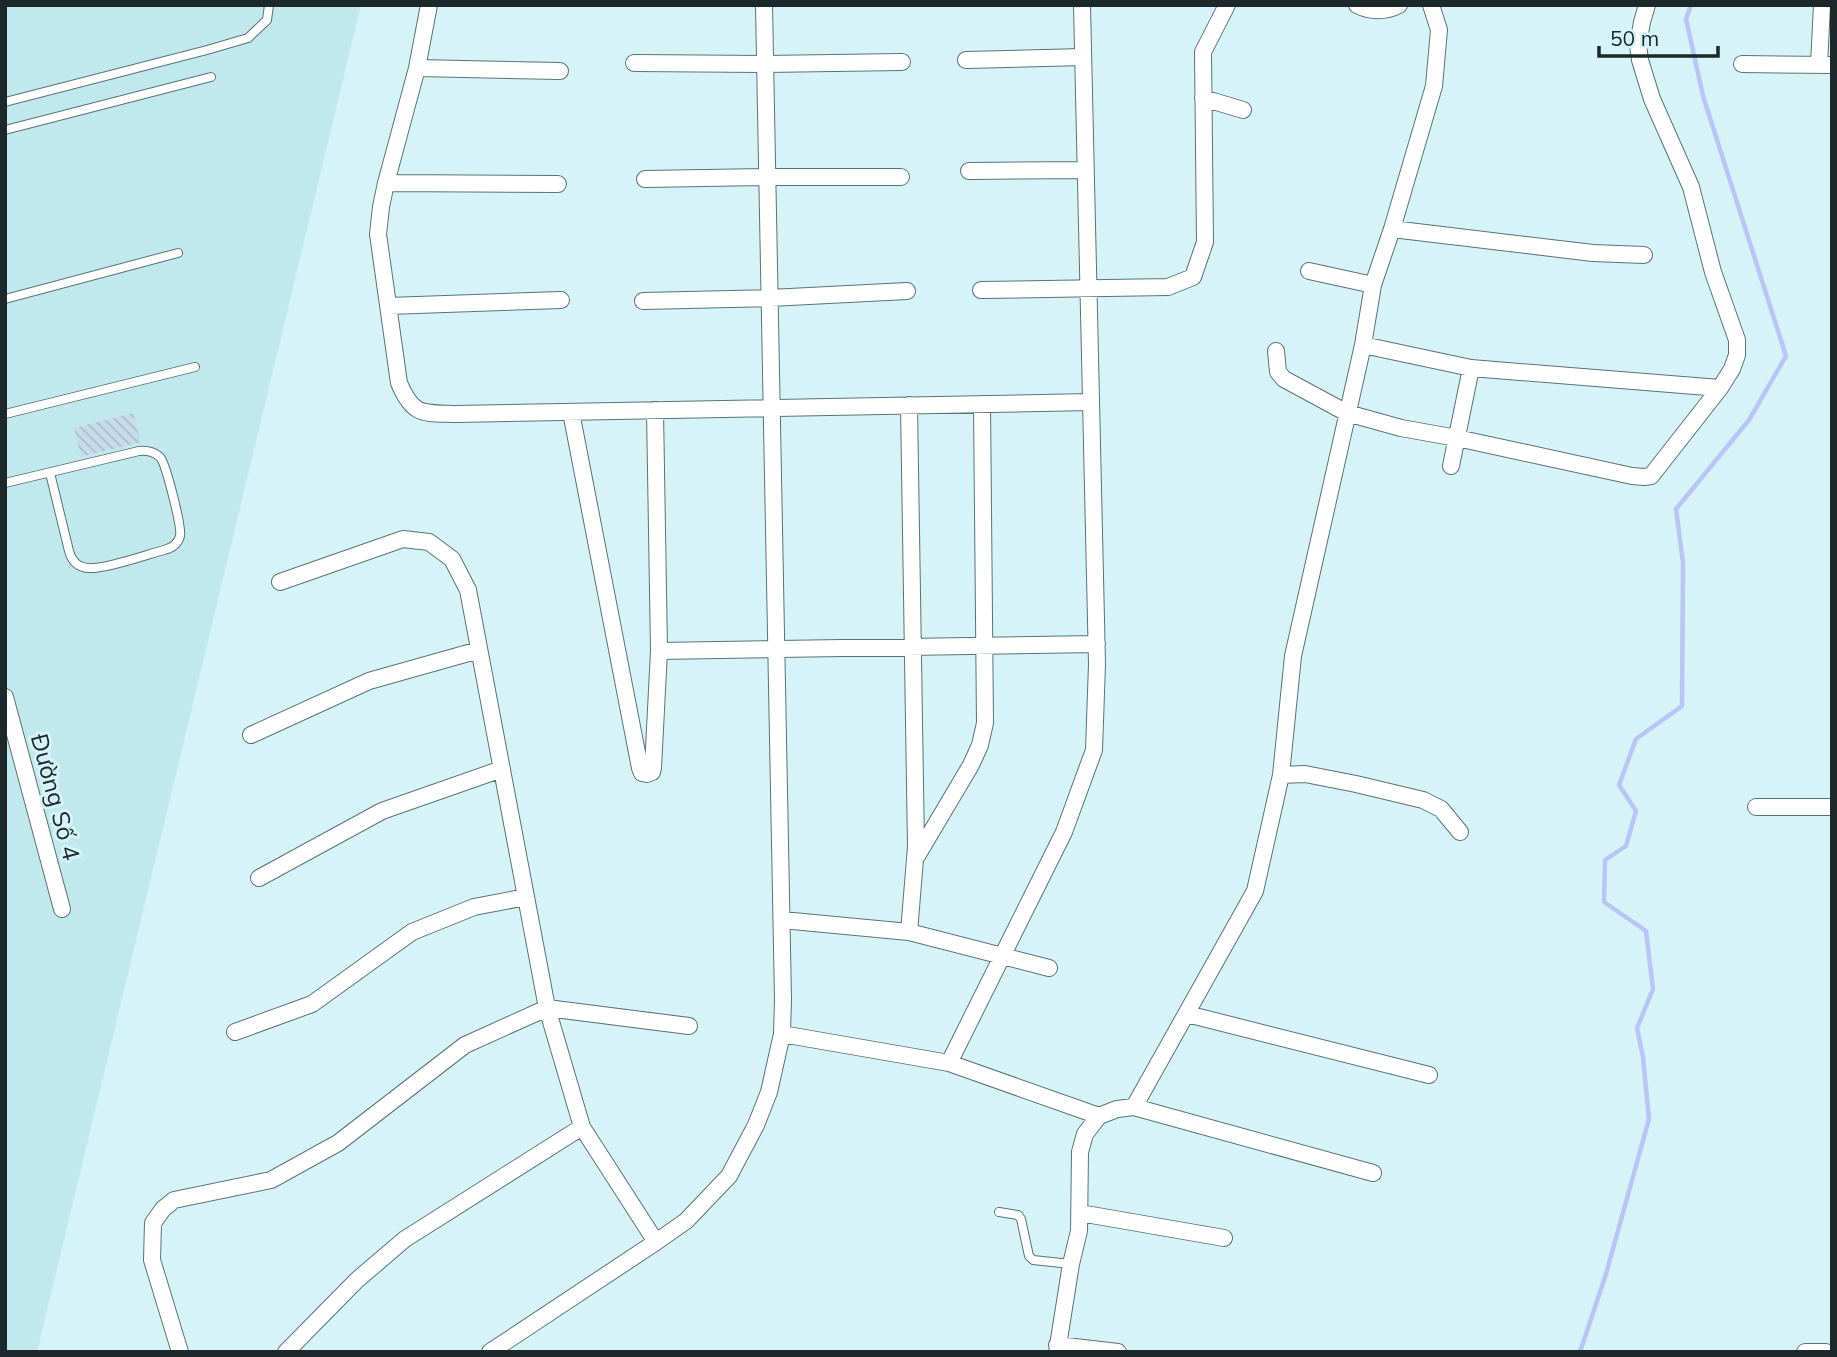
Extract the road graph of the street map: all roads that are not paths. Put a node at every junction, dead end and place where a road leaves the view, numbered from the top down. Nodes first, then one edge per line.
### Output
1 (269, 5) edge
2 (429, 5) edge
3 (764, 5) edge
4 (1082, 5) edge
5 (1227, 5) edge
6 (1357, 5) edge
7 (1399, 5) edge
8 (1431, 5) edge
9 (1647, 5) edge
10 (1822, 5) edge
11 (1083, 57) junction
12 (966, 60) dead end
13 (902, 62) dead end
14 (634, 63) dead end
15 (765, 64) junction
16 (1742, 64) dead end
17 (1825, 65) edge
18 (417, 68) junction
19 (560, 71) dead end
20 (211, 77) dead end
21 (1203, 98) junction
22 (5, 102) edge
23 (1243, 110) dead end
24 (5, 130) edge
25 (1086, 170) junction
26 (969, 171) dead end
27 (767, 177) junction
28 (901, 177) dead end
29 (645, 180) dead end
30 (386, 183) junction
31 (558, 184) dead end
32 (1392, 229) junction
33 (178, 253) dead end
34 (1644, 255) dead end
35 (1309, 271) dead end
36 (1373, 285) junction
37 (1089, 287) junction
38 (981, 290) dead end
39 (907, 291) dead end
40 (769, 298) junction
41 (5, 299) edge
42 (561, 300) dead end
43 (643, 301) dead end
44 (388, 306) junction
45 (1363, 345) junction
46 (1276, 351) dead end
47 (195, 367) dead end
48 (1471, 368) junction
49 (1720, 388) junction
50 (1091, 402) junction
51 (982, 404) junction
52 (909, 405) junction
53 (772, 408) junction
54 (655, 410) junction
55 (571, 412) junction
56 (1347, 412) junction
57 (5, 414) edge
58 (1457, 438) junction
59 (1451, 466) dead end
60 (50, 473) junction
61 (5, 483) edge
62 (280, 582) dead end
63 (1097, 644) junction
64 (985, 646) junction
65 (912, 647) junction
66 (480, 650) junction
67 (776, 650) junction
68 (659, 652) junction
69 (5, 697) edge
70 (251, 735) dead end
71 (502, 769) junction
72 (1281, 775) junction
73 (1756, 807) dead end
74 (1832, 807) edge
75 (1460, 832) dead end
76 (915, 859) junction
77 (259, 878) dead end
78 (526, 897) junction
79 (62, 909) dead end
80 (782, 920) junction
81 (909, 932) junction
82 (1002, 957) junction
83 (1049, 968) dead end
84 (547, 1008) junction
85 (1187, 1014) junction
86 (689, 1027) dead end
87 (235, 1032) dead end
88 (782, 1034) junction
89 (949, 1063) junction
90 (1429, 1075) dead end
91 (1135, 1107) junction
92 (1099, 1116) junction
93 (582, 1127) junction
94 (1373, 1173) dead end
95 (999, 1212) dead end
96 (1080, 1213) junction
97 (1224, 1238) dead end
98 (656, 1242) junction
99 (1071, 1264) junction
100 (1057, 1348) edge
101 (180, 1352) edge
102 (286, 1352) edge
103 (490, 1352) edge
104 (1118, 1352) edge
105 (1805, 1352) edge
106 (1826, 1352) edge

1 - 22 lane
2 - 18 street
3 - 15 street
4 - 11 street
5 - 21 street
6 - 7 street
8 - 32 street
9 - 49 street
10 - 17 street
11 - 12 street
11 - 25 street
13 - 15 street
14 - 15 street
15 - 27 street
16 - 17 street
18 - 19 street
18 - 30 street
20 - 24 lane
21 - 23 street
21 - 37 street
25 - 26 street
25 - 37 street
27 - 28 street
27 - 29 street
27 - 40 street
30 - 31 street
30 - 44 street
32 - 34 street
32 - 36 street
33 - 41 lane
35 - 36 street
36 - 45 street
37 - 38 street
37 - 50 street
39 - 40 street
40 - 43 street
40 - 53 street
42 - 44 street
44 - 55 street
45 - 48 street
45 - 56 street
46 - 56 street
47 - 57 lane
48 - 49 street
48 - 58 street
49 - 58 street
50 - 51 street
50 - 63 street
51 - 52 street
51 - 64 street
52 - 53 street
52 - 65 street
53 - 54 street
53 - 67 street
54 - 55 street
54 - 68 street
55 - 68 street
56 - 58 street
56 - 72 street
58 - 59 street
60 - 60 lane
60 - 61 lane
62 - 66 street
63 - 64 street
63 - 82 street
64 - 65 street
64 - 76 street
65 - 67 street
65 - 76 street
66 - 70 street
66 - 71 street
67 - 68 street
67 - 80 street
69 - 79 street, Đường Số 4
71 - 77 street
71 - 78 street
72 - 75 street
72 - 85 street
73 - 74 street
76 - 81 street
78 - 84 street
78 - 87 street
80 - 81 street
80 - 88 street
81 - 82 street
82 - 83 street
82 - 89 street
84 - 86 street
84 - 93 street
84 - 101 street
85 - 90 street
85 - 91 street
88 - 89 street
88 - 98 street
89 - 92 street
91 - 92 street
91 - 94 street
92 - 96 street
93 - 98 street
93 - 102 street
95 - 99 lane
96 - 97 street
96 - 99 street
98 - 103 street
99 - 100 street
100 - 104 street
105 - 106 street

